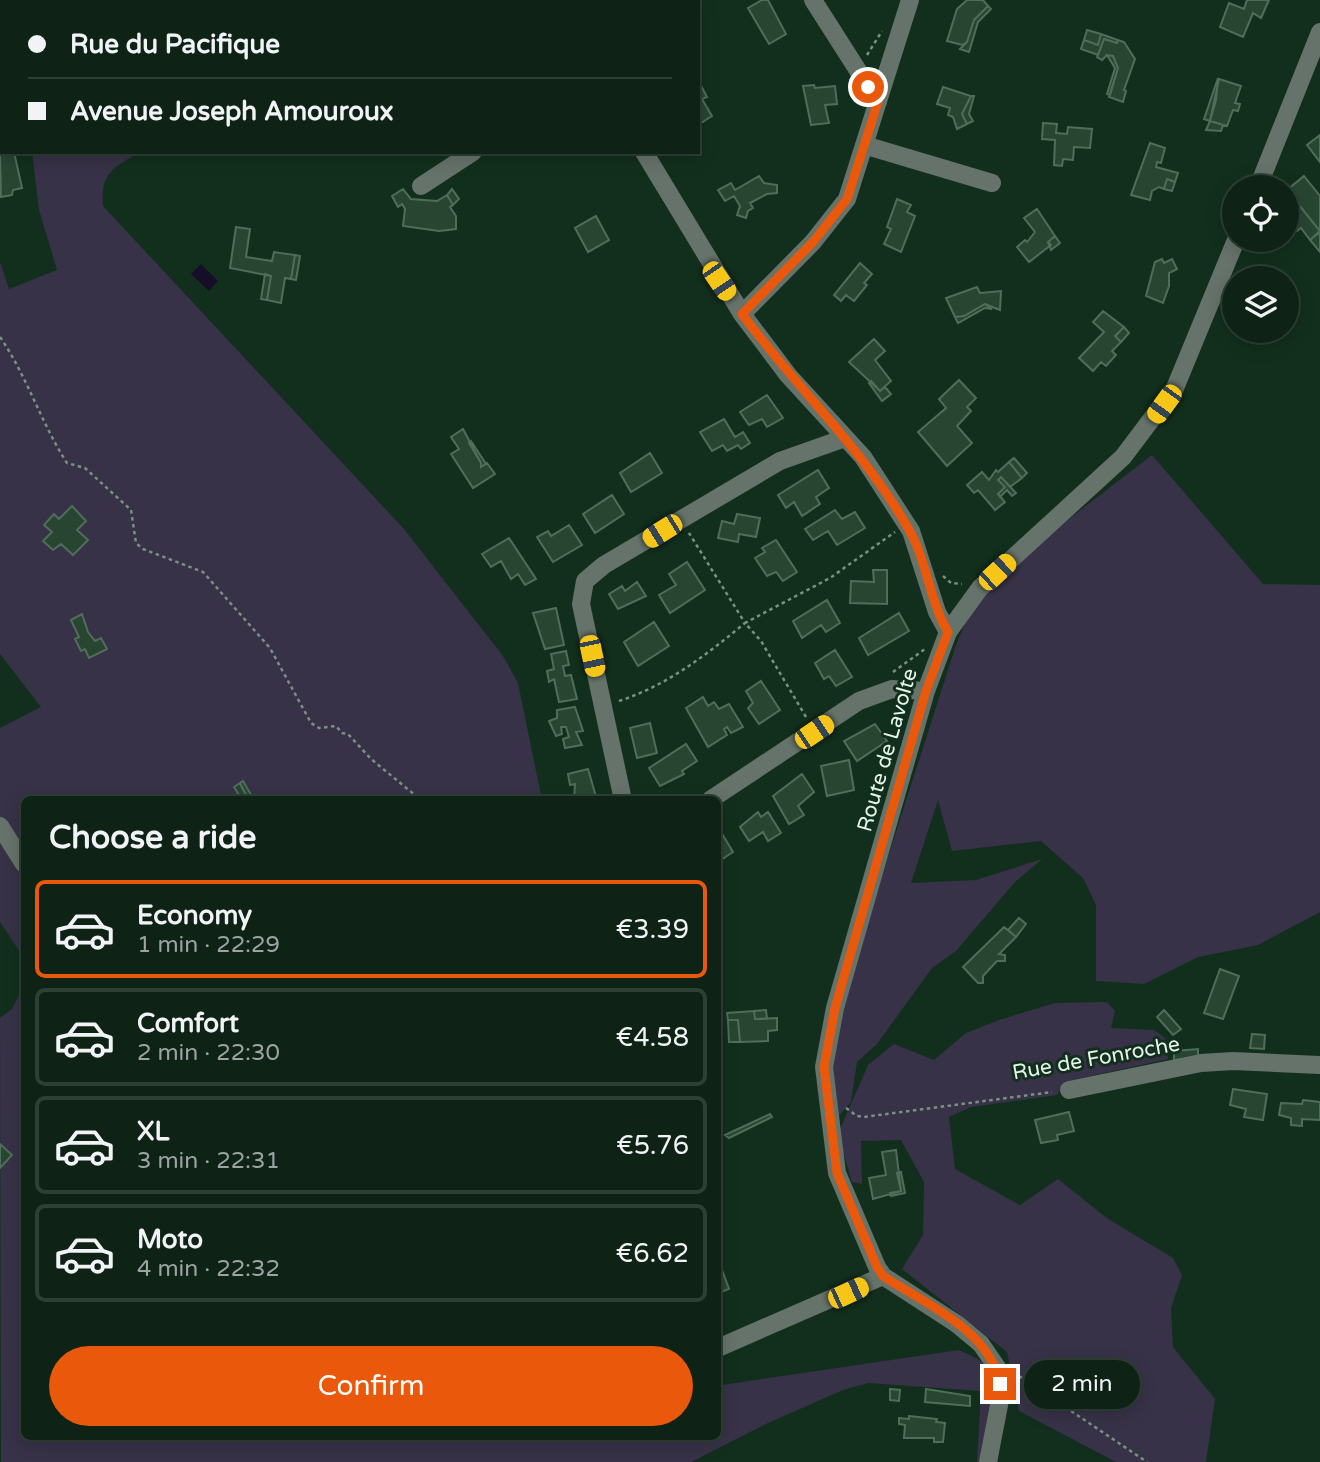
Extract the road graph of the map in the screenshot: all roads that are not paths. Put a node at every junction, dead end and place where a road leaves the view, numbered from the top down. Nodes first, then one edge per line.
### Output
1 (813, 0) edge
2 (910, 0) edge
3 (1320, 32) edge
4 (878, 102) junction
5 (864, 145) junction
6 (470, 154) edge
7 (645, 154) edge
8 (1263, 175) edge
9 (992, 183) dead end
10 (421, 186) dead end
11 (1231, 252) edge
12 (742, 314) junction
13 (845, 438) junction
14 (931, 590) junction
15 (966, 606) junction
16 (948, 632) junction
17 (926, 691) junction
18 (622, 796) edge
19 (716, 796) edge
20 (0, 826) edge
21 (21, 859) edge
22 (1320, 1065) edge
23 (1069, 1090) road end
24 (883, 1276) junction
25 (721, 1347) edge
26 (988, 1462) edge

1 - 4 street
2 - 4 street
3 - 8 street
4 - 5 street
5 - 9 street
5 - 12 street
6 - 10 street
7 - 12 street
11 - 15 street, Route de Lavolte
12 - 13 street
13 - 14 street
13 - 18 street
14 - 15 street
14 - 16 street
15 - 16 street, Route de Lavolte
16 - 17 street, Route de Lavolte
17 - 19 street
17 - 24 street, Route de Lavolte
20 - 21 street
22 - 23 street, Rue de Fonroche
24 - 25 street
24 - 26 street

